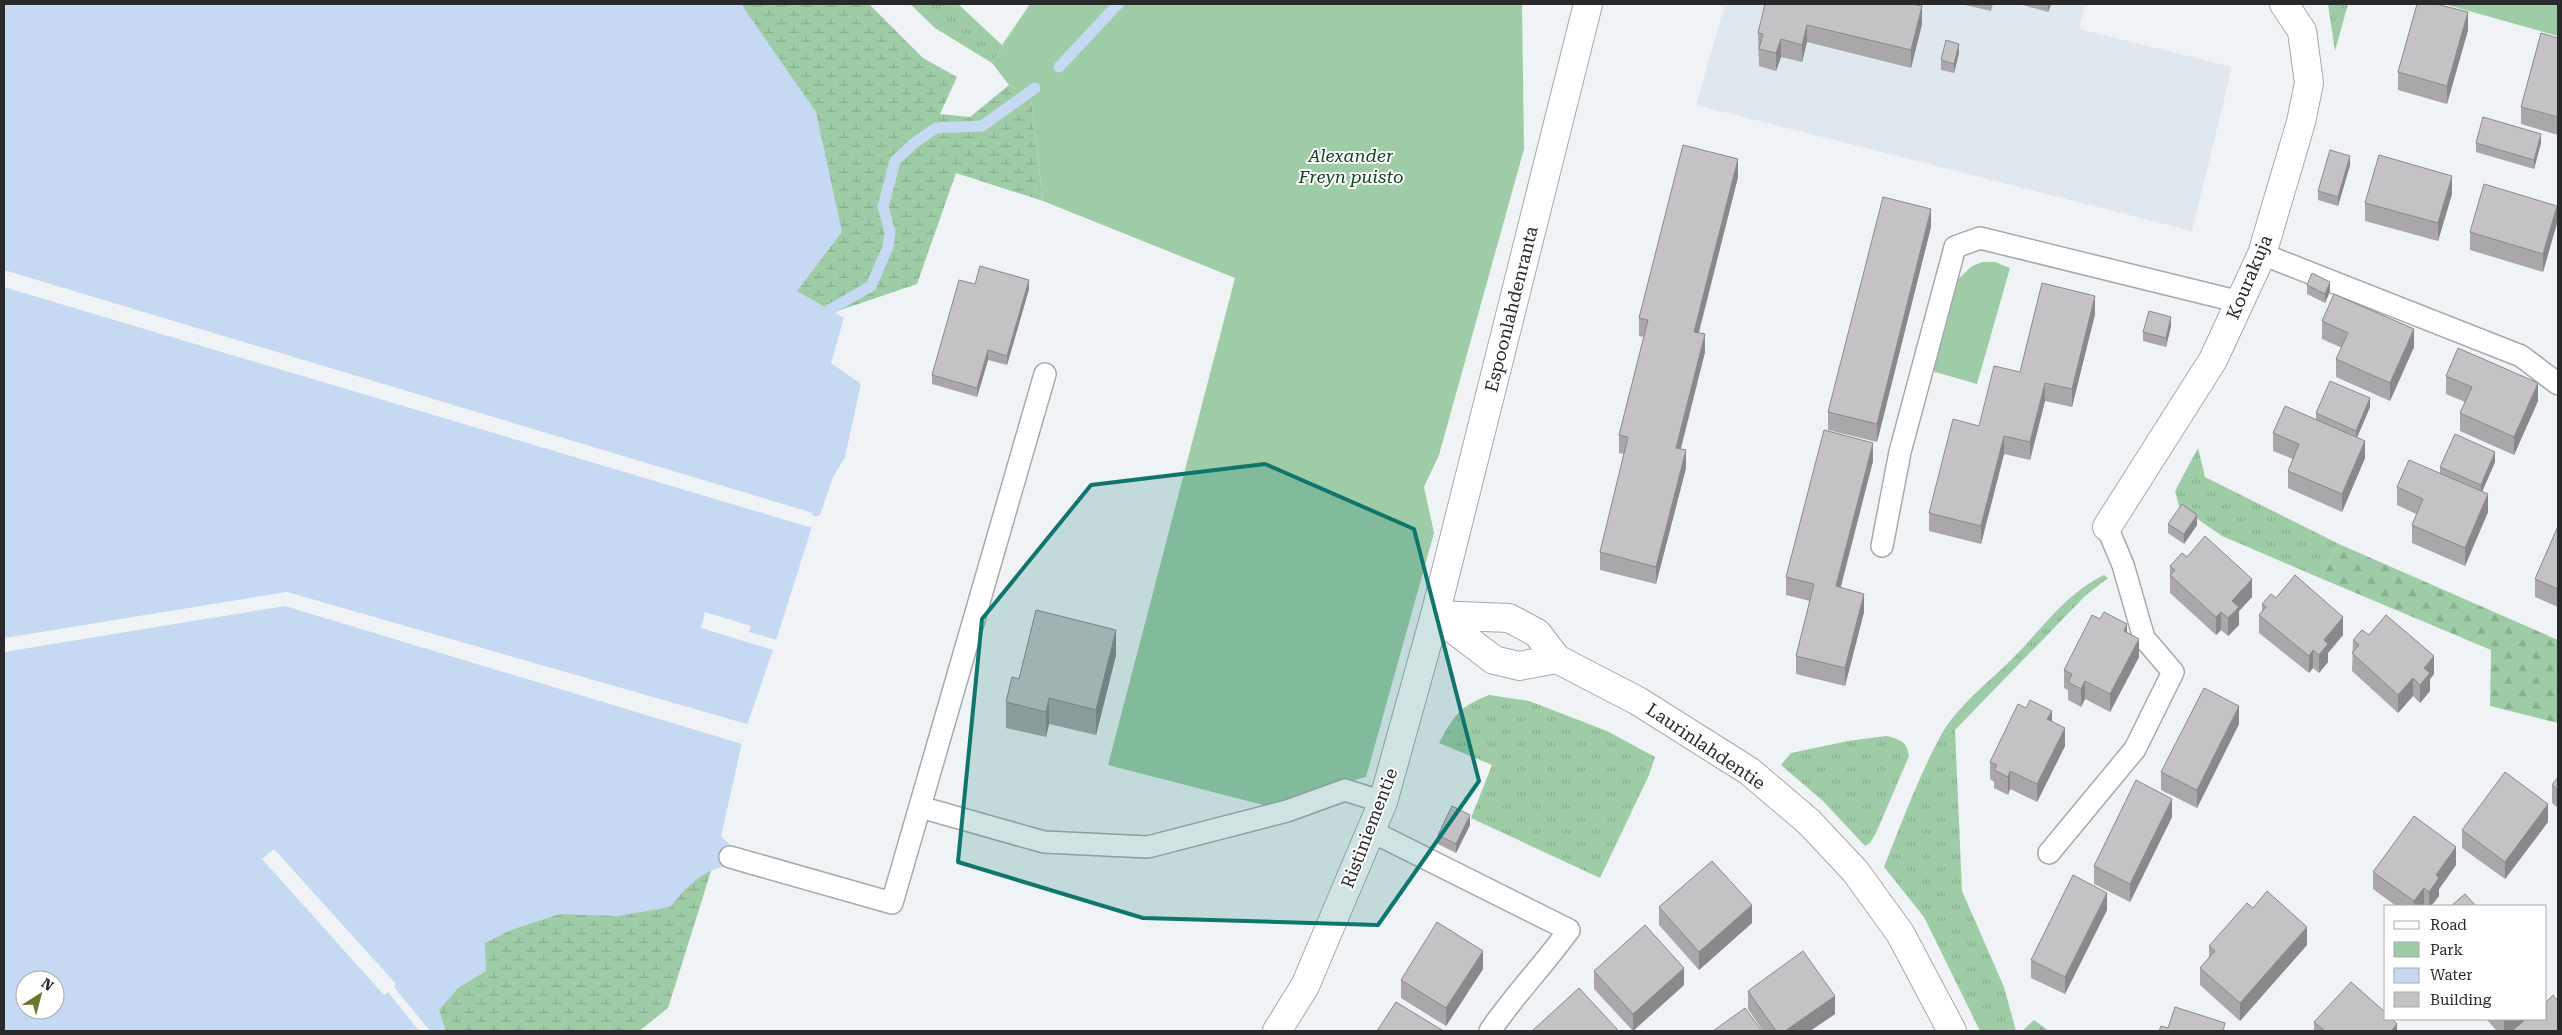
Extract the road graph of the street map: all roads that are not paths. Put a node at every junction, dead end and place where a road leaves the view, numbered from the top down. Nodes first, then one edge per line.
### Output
1 (1588, 4) edge
2 (2284, 4) edge
3 (2262, 254) junction
4 (2240, 302) junction
5 (1045, 374) dead end
6 (2558, 384) edge
7 (2107, 527) joint
8 (1882, 546) dead end
9 (1436, 616) junction
10 (1557, 659) junction
11 (1383, 802) junction
12 (920, 807) junction
13 (1371, 831) junction
14 (2049, 853) dead end
15 (730, 857) dead end
16 (1277, 1031) edge
17 (1490, 1031) edge
18 (1952, 1031) edge

1 - 9 street, Espoonlahdenranta
2 - 3 street, Kourakuja
3 - 4 street, Kourakuja
3 - 6 lane
4 - 7 street, Kourakuja
4 - 8 lane
5 - 12 lane
7 - 14 lane
9 - 10 street
9 - 10 street, Laurinlahdentie
9 - 11 street, Ristiniementie
10 - 18 street, Laurinlahdentie
11 - 12 lane
11 - 13 street, Ristiniementie
12 - 15 lane
13 - 16 street, Ristiniementie
13 - 17 lane

